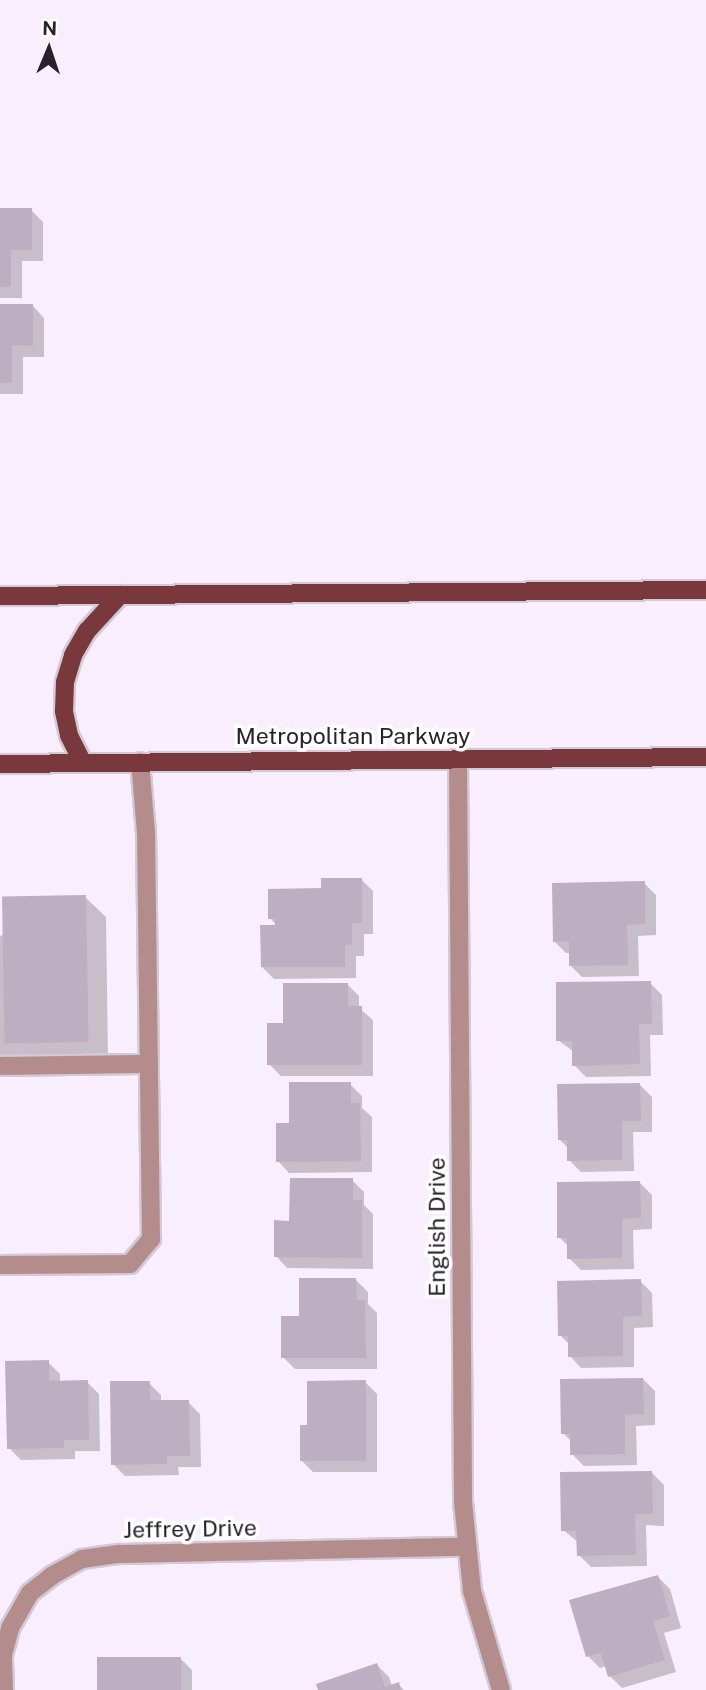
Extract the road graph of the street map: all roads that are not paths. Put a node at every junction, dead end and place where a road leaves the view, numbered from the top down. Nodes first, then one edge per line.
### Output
1 (706, 590) edge
2 (120, 595) junction
3 (0, 596) edge
4 (706, 757) edge
5 (458, 759) junction
6 (140, 762) junction
7 (83, 763) junction
8 (0, 764) edge
9 (149, 1064) junction
10 (0, 1066) edge
11 (0, 1265) edge
12 (465, 1547) junction
13 (4, 1690) edge
14 (501, 1690) edge

1 - 2 main road
2 - 3 main road
2 - 7 main road
4 - 5 main road, Metropolitan Parkway
5 - 6 main road, Metropolitan Parkway
5 - 12 street, English Drive
6 - 7 main road, Metropolitan Parkway
6 - 9 street
7 - 8 main road, Metropolitan Parkway
9 - 10 street
9 - 11 street
12 - 13 street, Jeffrey Drive
12 - 14 street, English Drive

